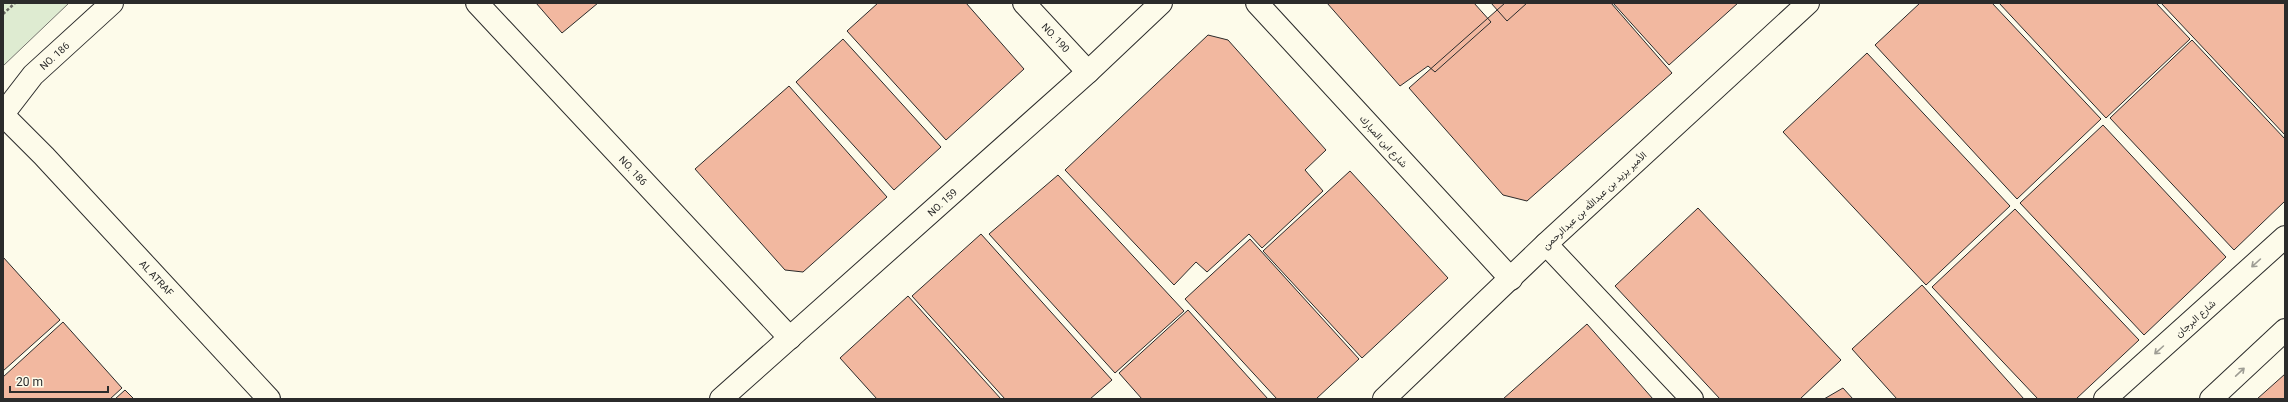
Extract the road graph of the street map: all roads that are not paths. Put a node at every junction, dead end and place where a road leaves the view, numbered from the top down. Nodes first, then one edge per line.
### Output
1 (112, 3) edge
2 (477, 3) edge
3 (1024, 3) edge
4 (1161, 3) edge
5 (1258, 3) edge
6 (1808, 3) edge
7 (1088, 72) junction
8 (3, 114) edge
9 (44, 156) joint
10 (2285, 237) edge
11 (1546, 244) junction
12 (1511, 280) junction
13 (2285, 330) edge
14 (790, 338) junction
15 (269, 399) edge
16 (722, 399) edge
17 (1384, 399) edge
18 (1692, 399) edge
19 (2105, 399) edge
20 (2211, 399) edge

1 - 8 street, NO. 186
2 - 14 street, NO. 186
3 - 7 street, NO. 190
4 - 7 street, NO. 159
5 - 12 street, شارع ابن المبارك
6 - 11 street, الأمير يزيد بن عبدالله بن عبدالرحمن
7 - 14 street, NO. 159
8 - 9 street, NO. 186
9 - 15 street, AL ATRAF
10 -> 19 street, شارع البرجان
11 - 12 street, الأمير يزيد بن عبدالله بن عبدالرحمن
11 - 18 street
12 - 17 street, الأمير يزيد بن عبدالله بن عبدالرحمن
20 -> 13 street
14 - 16 street, NO. 159

